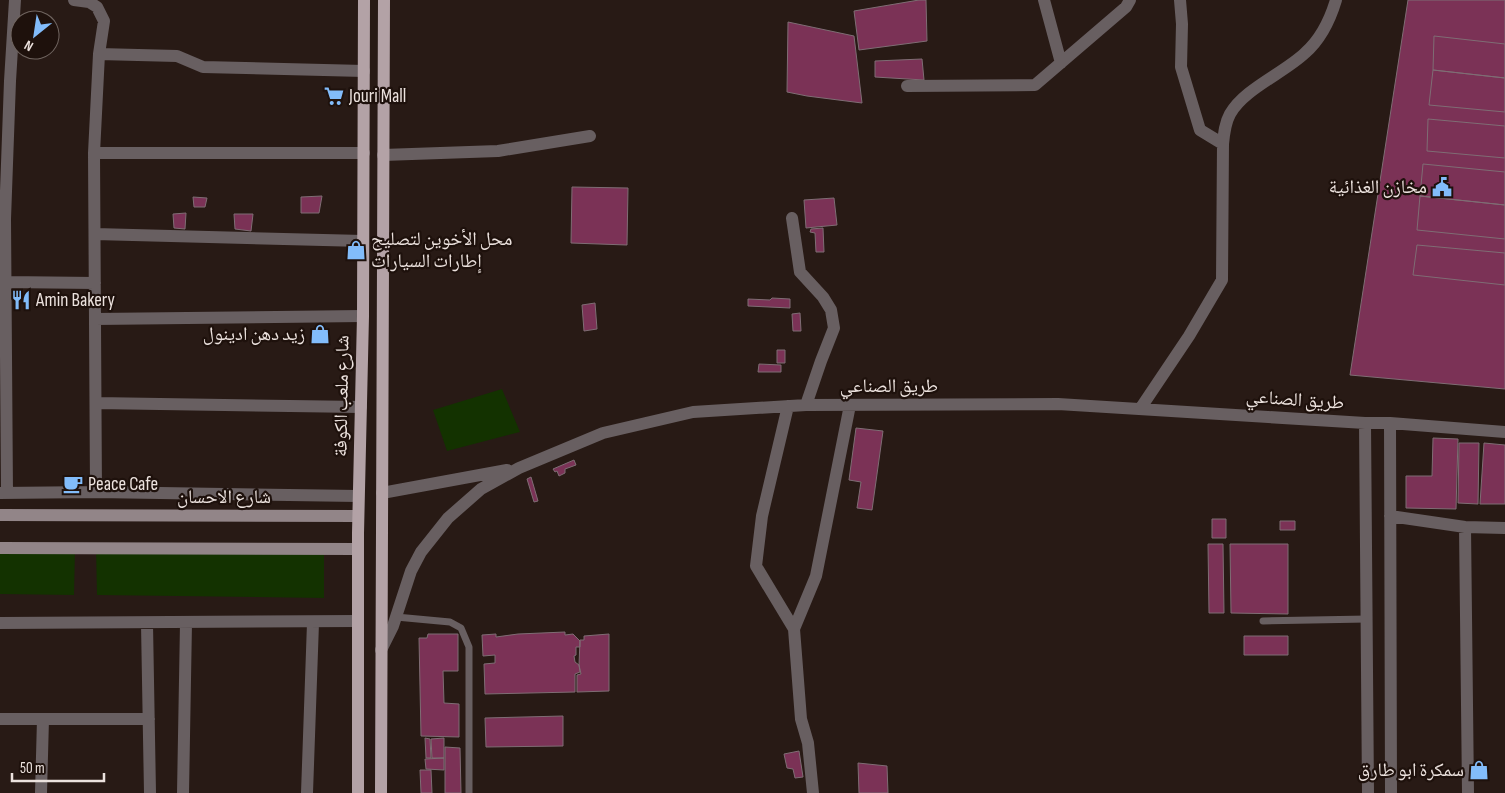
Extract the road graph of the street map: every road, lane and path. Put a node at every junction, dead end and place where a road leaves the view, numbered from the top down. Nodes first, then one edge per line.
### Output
1 (14, 0) edge
2 (74, 0) edge
3 (1044, 0) edge
4 (1180, 0) edge
5 (1336, 0) edge
6 (364, 2) edge
7 (1127, 2) edge
8 (384, 3) edge
9 (364, 27) junction
10 (384, 27) junction
11 (99, 54) junction
12 (1062, 63) junction
13 (364, 71) junction
14 (907, 86) dead end
15 (590, 136) dead end
16 (1223, 144) junction
17 (94, 153) junction
18 (364, 154) junction
19 (383, 155) junction
20 (792, 218) dead end
21 (3, 219) edge
22 (95, 234) junction
23 (363, 241) junction
24 (6, 282) junction
25 (95, 283) junction
26 (3, 310) edge
27 (363, 316) junction
28 (95, 319) junction
29 (4, 400) edge
30 (96, 403) junction
31 (806, 405) junction
32 (850, 405) junction
33 (788, 406) junction
34 (361, 407) junction
35 (1140, 409) junction
36 (1365, 423) junction
37 (1390, 423) junction
38 (1505, 432) edge
39 (519, 468) junction
40 (96, 492) junction
41 (4, 493) edge
42 (382, 493) junction
43 (358, 496) junction
44 (0, 515) edge
45 (358, 516) junction
46 (1390, 516) junction
47 (1465, 527) junction
48 (1505, 528) edge
49 (0, 548) edge
50 (358, 550) junction
51 (396, 617) junction
52 (1367, 619) junction
53 (358, 621) junction
54 (1264, 622) dead end
55 (0, 623) edge
56 (186, 623) junction
57 (313, 623) junction
58 (147, 624) junction
59 (794, 629) junction
60 (381, 650) junction
61 (1391, 698) junction
62 (1367, 700) junction
63 (0, 719) edge
64 (43, 719) junction
65 (149, 719) junction
66 (41, 793) edge
67 (150, 793) edge
68 (183, 793) edge
69 (307, 793) edge
70 (358, 793) edge
71 (381, 793) edge
72 (469, 793) edge
73 (813, 793) edge
74 (1368, 793) edge
75 (1391, 793) edge
76 (1468, 793) edge

1 - 21 street
2 - 11 street
3 - 12 street
4 - 16 street
5 - 16 street
6 - 8 main road
6 - 9 main road, شارع ملعب الكوفة
7 - 12 street
8 - 10 main road, شارع ملعب الكوفة
9 - 10 main road
9 - 13 main road, شارع ملعب الكوفة
10 - 19 main road, شارع ملعب الكوفة
11 - 13 street
11 - 17 street
12 - 14 street
13 - 18 main road, شارع ملعب الكوفة
15 - 19 street
16 - 35 street
17 - 18 street
17 - 22 street
18 - 23 main road, شارع ملعب الكوفة
19 - 42 main road, شارع ملعب الكوفة
20 - 31 street
21 - 24 street
22 - 23 street
22 - 25 street
23 - 27 main road, شارع ملعب الكوفة
24 - 25 street
24 - 26 street
25 - 28 street
26 - 29 street
27 - 28 street
27 - 34 main road, شارع ملعب الكوفة
28 - 30 street
29 - 41 street
30 - 34 street
30 - 40 street
31 - 32 street, طريق الصناعي
31 - 33 street, طريق الصناعي
32 - 35 street, طريق الصناعي
32 - 59 street
33 - 39 street, طريق الصناعي
33 - 59 street
34 - 43 main road, شارع ملعب الكوفة
35 - 36 street, طريق الصناعي
36 - 37 street, طريق الصناعي
36 - 52 street
37 - 38 street, طريق الصناعي
37 - 46 street
39 - 42 street
39 - 51 street, طريق الصناعي
40 - 41 street
40 - 43 street
42 - 60 main road, شارع ملعب الكوفة
43 - 45 main road, شارع ملعب الكوفة
44 - 45 street, شارع الاحسان
45 - 50 main road, شارع ملعب الكوفة
46 - 47 street
46 - 61 street
47 - 48 street
47 - 76 street
49 - 50 street
50 - 53 main road, شارع ملعب الكوفة
51 - 60 street, طريق الصناعي
51 - 72 lane
52 - 54 lane
52 - 62 street
53 - 57 street
53 - 70 main road, شارع ملعب الكوفة
55 - 58 street
56 - 57 street
56 - 58 street
56 - 68 street
57 - 69 street
58 - 65 street
59 - 73 street
60 - 71 main road, شارع ملعب الكوفة
61 - 62 street
61 - 75 street
62 - 74 street
63 - 64 street
64 - 65 street
64 - 66 street
65 - 67 street

